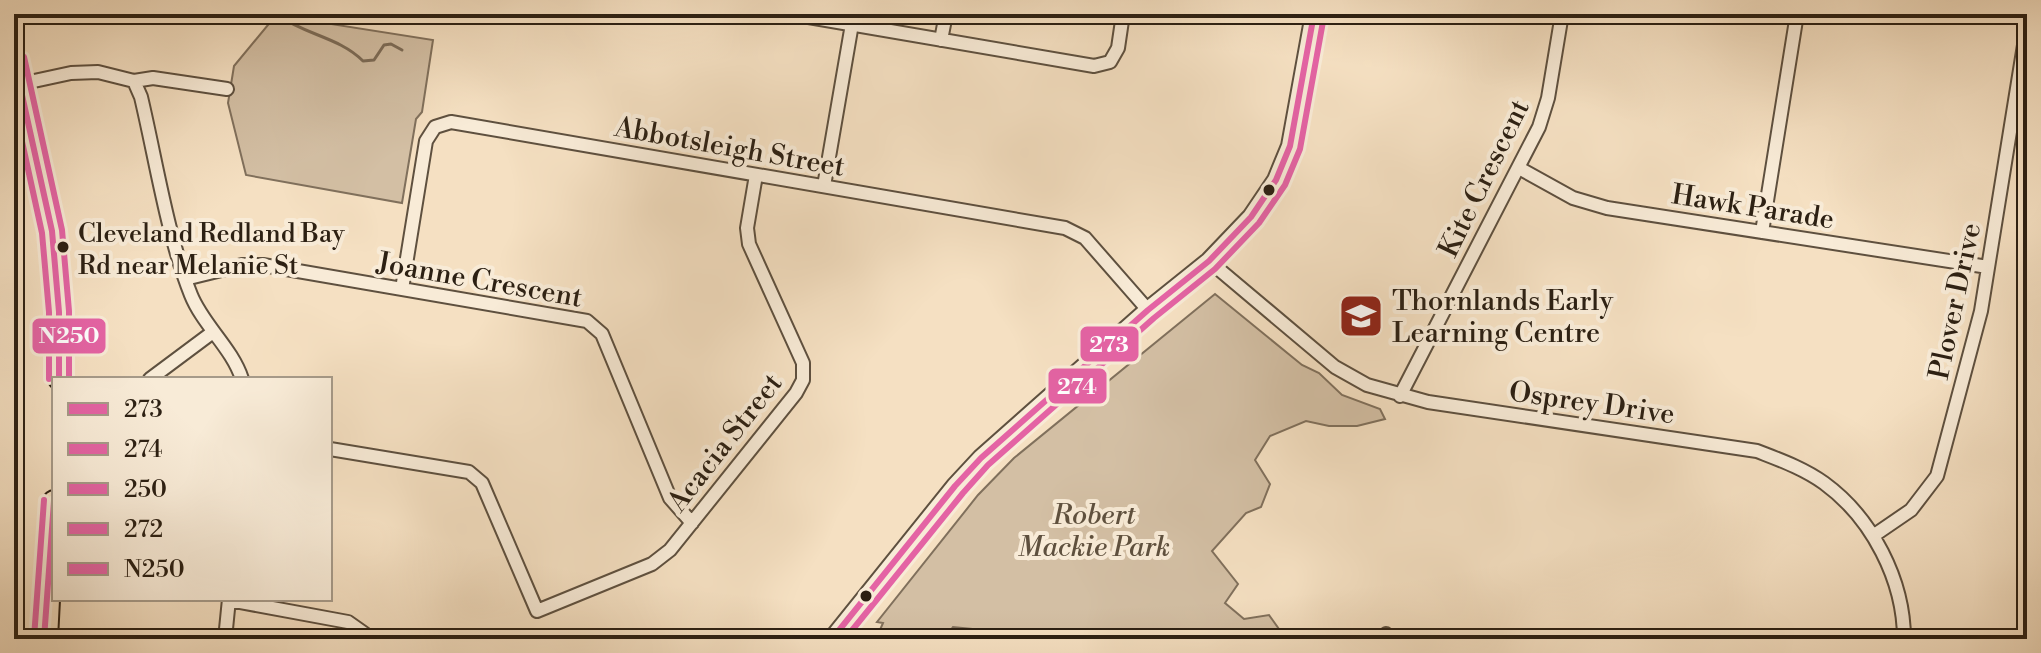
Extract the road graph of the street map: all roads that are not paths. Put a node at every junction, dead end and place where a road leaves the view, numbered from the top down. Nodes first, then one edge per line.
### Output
1 (791, 14) edge
2 (946, 14) edge
3 (1123, 14) edge
4 (1314, 14) edge
5 (1562, 14) edge
6 (1797, 14) edge
7 (852, 24) junction
8 (941, 40) junction
9 (2024, 45) dead end
10 (14, 59) edge
11 (134, 81) junction
12 (20, 84) junction
13 (227, 89) dead end
14 (1519, 168) junction
15 (756, 175) junction
16 (824, 186) junction
17 (1762, 232) junction
18 (1209, 261) junction
19 (1988, 267) junction
20 (185, 279) junction
21 (402, 289) junction
22 (1148, 310) junction
23 (213, 332) junction
24 (59, 377) edge
25 (153, 377) edge
26 (241, 377) edge
27 (1400, 396) junction
28 (332, 449) edge
29 (692, 523) junction
30 (52, 534) edge
31 (1873, 536) junction
32 (229, 601) edge
33 (234, 601) edge
34 (46, 633) edge
35 (225, 639) edge
36 (367, 639) edge
37 (832, 639) edge
38 (1904, 639) edge

1 - 7 street
2 - 8 street
3 - 8 street
4 - 18 street
5 - 14 street, Kite Crescent
6 - 17 street
7 - 8 street
7 - 16 street
9 - 19 street, Plover Drive
10 - 12 highway
11 - 12 street
11 - 13 street
11 - 20 street
12 - 24 highway
14 - 17 street, Hawk Parade
14 - 27 street, Kite Crescent
15 - 16 street, Abbotsleigh Street
15 - 21 street, Abbotsleigh Street
15 - 29 street, Acacia Street
16 - 22 street, Abbotsleigh Street
17 - 19 street, Hawk Parade
18 - 22 street
18 - 27 street, Osprey Drive
19 - 31 street, Plover Drive
20 - 21 street, Joanne Crescent
20 - 23 street
21 - 29 street, Joanne Crescent
22 - 37 street
23 - 25 street
23 - 26 street
27 - 31 street, Osprey Drive
28 - 29 street, Acacia Street
30 - 34 highway
31 - 38 street, Osprey Drive
32 - 35 street
33 - 36 street

